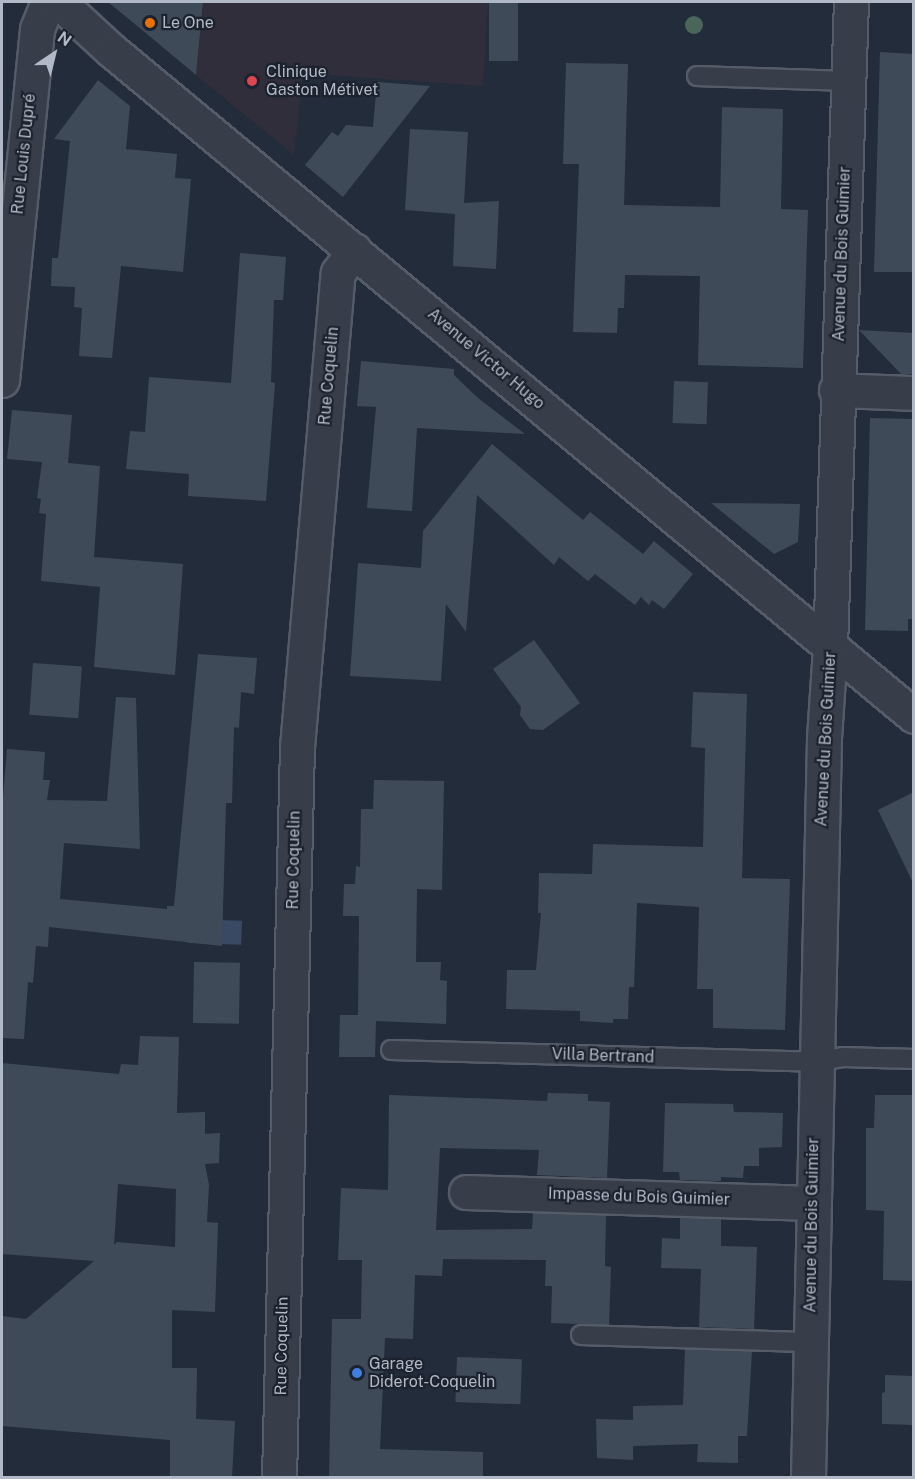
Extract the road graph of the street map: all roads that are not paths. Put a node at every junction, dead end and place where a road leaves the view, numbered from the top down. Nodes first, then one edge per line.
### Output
1 (48, 2) edge
2 (59, 2) edge
3 (851, 2) edge
4 (697, 76) dead end
5 (848, 81) junction
6 (354, 250) junction
7 (2, 380) edge
8 (836, 390) junction
9 (914, 393) edge
10 (830, 647) junction
11 (914, 716) edge
12 (391, 1050) dead end
13 (914, 1059) edge
14 (815, 1062) junction
15 (466, 1192) dead end
16 (812, 1203) junction
17 (581, 1335) dead end
18 (810, 1342) junction
19 (279, 1478) edge
20 (808, 1478) edge

1 - 7 street, Rue Louis Dupré
2 - 6 street, Avenue Victor Hugo
3 - 5 street, Avenue du Bois Guimier
4 - 5 lane
5 - 8 street, Avenue du Bois Guimier
6 - 10 street, Avenue Victor Hugo
6 - 19 street, Rue Coquelin
8 - 9 street
8 - 10 street, Avenue du Bois Guimier
10 - 11 street, Avenue Victor Hugo
10 - 14 street, Avenue du Bois Guimier
12 - 14 lane, Villa Bertrand
13 - 14 lane, Villa Bertrand
14 - 16 street, Avenue du Bois Guimier
15 - 16 street, Impasse du Bois Guimier
16 - 18 street, Avenue du Bois Guimier
17 - 18 lane
18 - 20 street, Avenue du Bois Guimier

